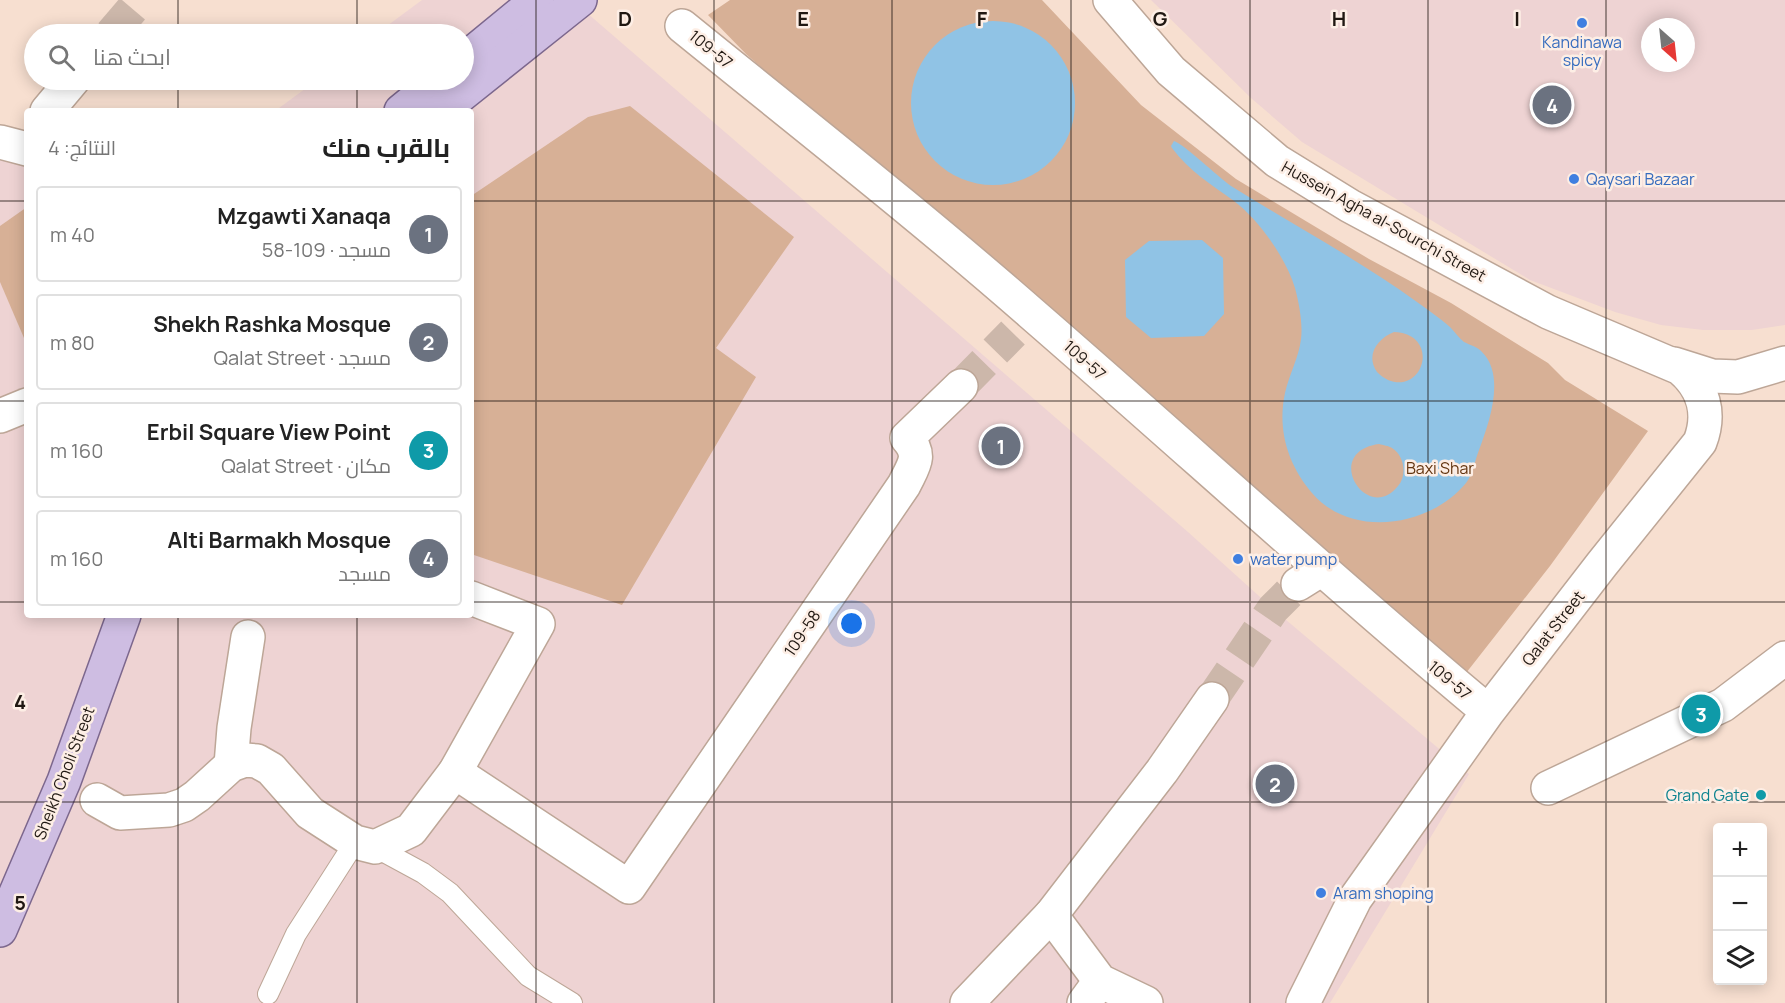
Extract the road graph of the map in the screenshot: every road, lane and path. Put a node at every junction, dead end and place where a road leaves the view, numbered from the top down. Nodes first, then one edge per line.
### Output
1 (537, 0) edge
2 (580, 0) edge
3 (1110, 0) edge
4 (682, 26) dead end
5 (474, 52) edge
6 (474, 85) edge
7 (65, 90) edge
8 (427, 90) edge
9 (467, 90) edge
10 (50, 108) edge
11 (405, 108) edge
12 (445, 108) edge
13 (1670, 362) junction
14 (1785, 363) edge
15 (961, 386) tunnel mouth
16 (24, 406) edge
17 (0, 416) edge
18 (474, 599) edge
19 (123, 618) edge
20 (248, 637) dead end
21 (1785, 658) edge
22 (1212, 699) tunnel mouth
23 (1479, 704) dead end
24 (231, 765) junction
25 (455, 772) junction
26 (1548, 788) dead end
27 (97, 800) dead end
28 (365, 844) junction
29 (1051, 915) junction
30 (0, 930) edge
31 (1092, 992) edge
32 (268, 994) dead end
33 (572, 1003) edge
34 (967, 1003) edge
35 (1146, 1003) edge
36 (1304, 1003) edge

1 - 5 main road
2 - 6 main road
3 - 13 street, Hussein Agha al-Sourchi Street
4 - 23 street, 109-57
7 - 10 street
8 - 11 main road
9 - 12 main road
13 - 14 street
13 - 36 street, Qalat Street
15 - 25 street, 109-58
16 - 17 street
18 - 25 street
19 - 30 main road, Sheikh Choli Street
20 - 24 street
21 - 26 street
22 - 29 street
24 - 27 street
24 - 28 street
25 - 28 street
28 - 32 lane
28 - 33 lane
29 - 31 street
29 - 34 street
31 - 35 street

